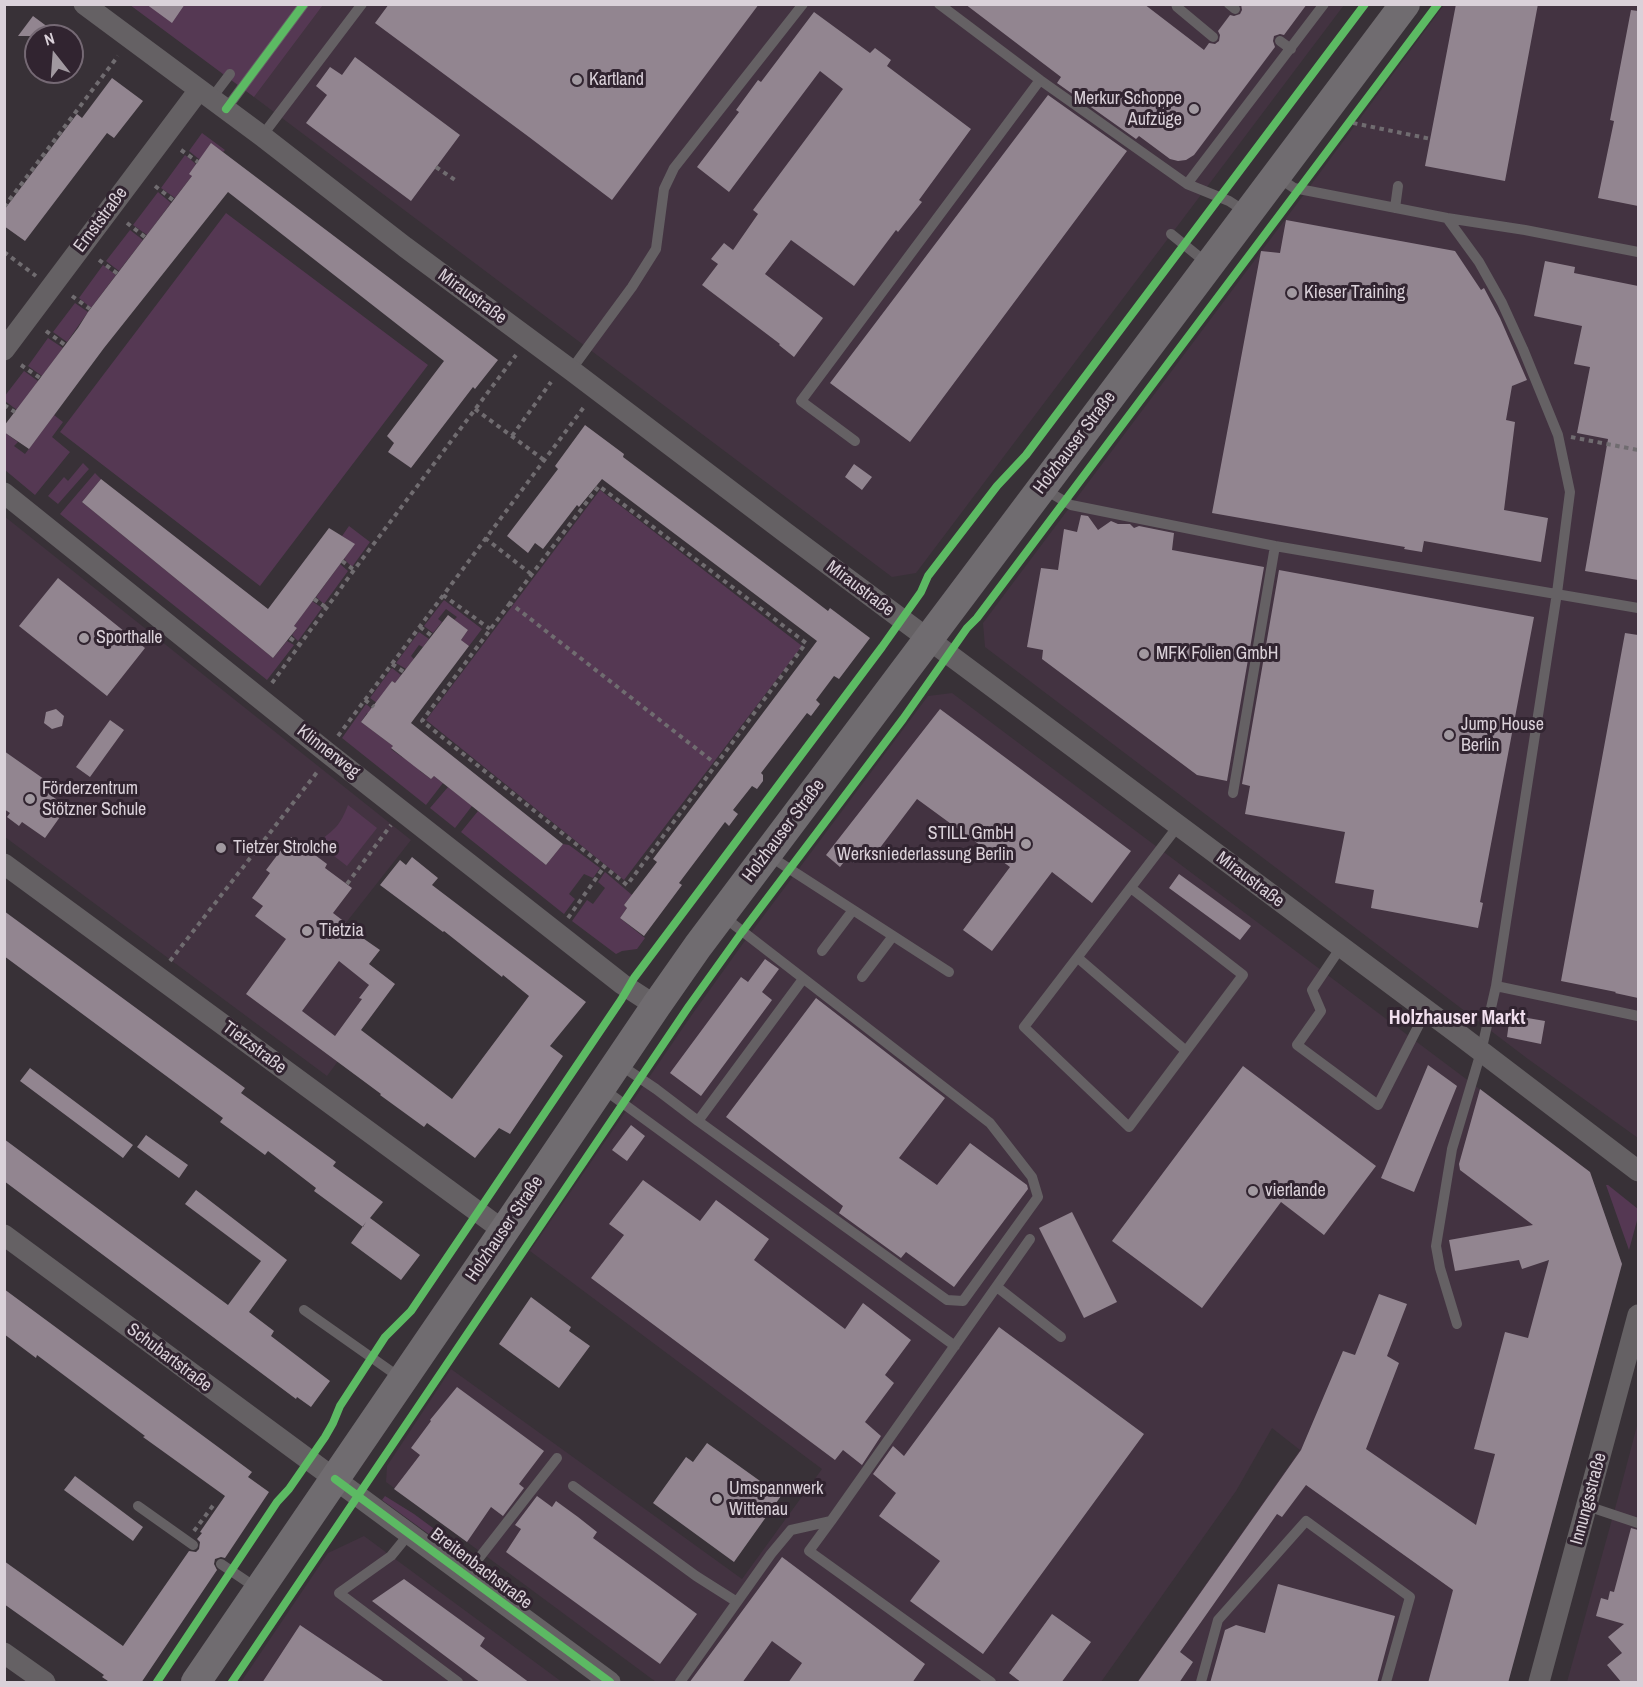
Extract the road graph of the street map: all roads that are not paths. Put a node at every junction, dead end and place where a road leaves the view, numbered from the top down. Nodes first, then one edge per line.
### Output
1 (84, 4) edge
2 (304, 4) edge
3 (362, 4) edge
4 (803, 4) edge
5 (939, 4) edge
6 (1176, 4) edge
7 (1324, 4) edge
8 (1405, 4) edge
9 (1213, 37) dead end
10 (1280, 41) dead end
11 (1291, 49) junction
12 (1259, 69) dead end
13 (230, 74) dead end
14 (1269, 76) junction
15 (1040, 80) junction
16 (212, 100) junction
17 (262, 136) junction
18 (1276, 176) junction
19 (1187, 184) junction
20 (1398, 186) dead end
21 (1395, 208) junction
22 (1248, 213) junction
23 (1448, 218) junction
24 (1171, 234) dead end
25 (1638, 252) edge
26 (1210, 265) junction
27 (4, 350) edge
28 (572, 370) junction
29 (855, 441) dead end
30 (1042, 488) junction
31 (4, 493) edge
32 (1275, 546) junction
33 (1557, 593) junction
34 (1638, 608) edge
35 (928, 639) junction
36 (1233, 793) dead end
37 (1178, 826) junction
38 (767, 854) junction
39 (4, 864) edge
40 (1131, 888) junction
41 (853, 910) junction
42 (721, 915) junction
43 (893, 936) junction
44 (1341, 947) junction
45 (822, 951) dead end
46 (1078, 958) junction
47 (949, 972) dead end
48 (862, 977) dead end
49 (803, 979) junction
50 (1496, 986) junction
51 (656, 1006) junction
52 (1426, 1011) junction
53 (1638, 1016) edge
54 (1186, 1051) junction
55 (1481, 1052) junction
56 (609, 1075) junction
57 (698, 1121) junction
58 (1638, 1171) edge
59 (504, 1231) junction
60 (4, 1235) edge
61 (1030, 1239) dead end
62 (997, 1287) junction
63 (304, 1310) dead end
64 (1638, 1315) edge
65 (1458, 1324) dead end
66 (1061, 1337) dead end
67 (955, 1346) junction
68 (402, 1380) junction
69 (557, 1458) dead end
70 (335, 1479) junction
71 (573, 1486) dead end
72 (138, 1506) dead end
73 (1587, 1506) junction
74 (831, 1521) junction
75 (1638, 1523) edge
76 (409, 1534) junction
77 (190, 1543) road end
78 (221, 1564) dead end
79 (465, 1576) junction
80 (259, 1590) junction
81 (737, 1602) junction
82 (4, 1653) edge
83 (45, 1683) edge
84 (196, 1683) edge
85 (458, 1683) edge
86 (610, 1683) edge
87 (680, 1683) edge
88 (991, 1683) edge
89 (1201, 1683) edge
90 (1386, 1683) edge
91 (1539, 1683) edge

1 - 16 street, Miraustraße
2 - 16 lane
3 - 17 lane
4 - 28 lane
5 - 15 lane
6 - 9 lane
7 - 11 lane
8 - 18 main road, Holzhauser Straße
10 - 11 lane
11 - 14 lane
12 - 14 lane
13 - 16 lane
14 - 19 lane
15 - 19 lane
15 - 29 lane
16 - 17 street, Miraustraße
16 - 27 street, Ernststraße
17 - 28 street, Miraustraße
18 - 21 lane
18 - 22 main road, Holzhauser Straße
19 - 22 lane
20 - 21 lane
21 - 23 lane
22 - 26 main road, Holzhauser Straße
23 - 25 lane
23 - 33 lane
24 - 26 lane
26 - 30 main road, Holzhauser Straße
28 - 35 street, Miraustraße
30 - 32 lane
30 - 35 main road, Holzhauser Straße
31 - 51 street, Klinnerweg
32 - 33 lane
32 - 36 lane
33 - 34 lane
33 - 50 lane
35 - 37 street, Miraustraße
35 - 38 main road, Holzhauser Straße
37 - 40 lane
37 - 44 street, Miraustraße
38 - 41 lane
38 - 42 main road, Holzhauser Straße
39 - 59 street, Tietzstraße
40 - 46 lane
40 - 54 lane
41 - 43 lane
41 - 45 lane
42 - 49 lane
42 - 51 main road, Holzhauser Straße
43 - 47 lane
43 - 48 lane
44 - 52 street, Miraustraße
44 - 52 lane
46 - 54 lane
46 - 54 lane
49 - 57 lane
49 - 57 lane
50 - 53 lane
50 - 55 lane
51 - 56 main road, Holzhauser Straße
52 - 55 street, Miraustraße
55 - 58 street, Miraustraße
55 - 65 lane
56 - 57 lane
56 - 59 main road, Holzhauser Straße
56 - 67 lane
59 - 68 main road, Holzhauser Straße
60 - 70 street, Schubartstraße
61 - 62 lane
62 - 66 lane
62 - 67 lane
63 - 68 lane
64 - 73 street, Innungsstraße
67 - 74 lane
68 - 70 main road, Holzhauser Straße
69 - 79 lane
70 - 76 street, Breitenbachstraße
70 - 80 main road, Holzhauser Straße
71 - 81 lane
72 - 77 lane
73 - 75 lane
73 - 91 street, Innungsstraße
74 - 81 lane
74 - 88 lane
76 - 79 street, Breitenbachstraße
76 - 85 lane
78 - 80 lane
79 - 86 street, Breitenbachstraße
80 - 84 main road, Holzhauser Straße
81 - 87 lane
82 - 83 street
89 - 90 lane

